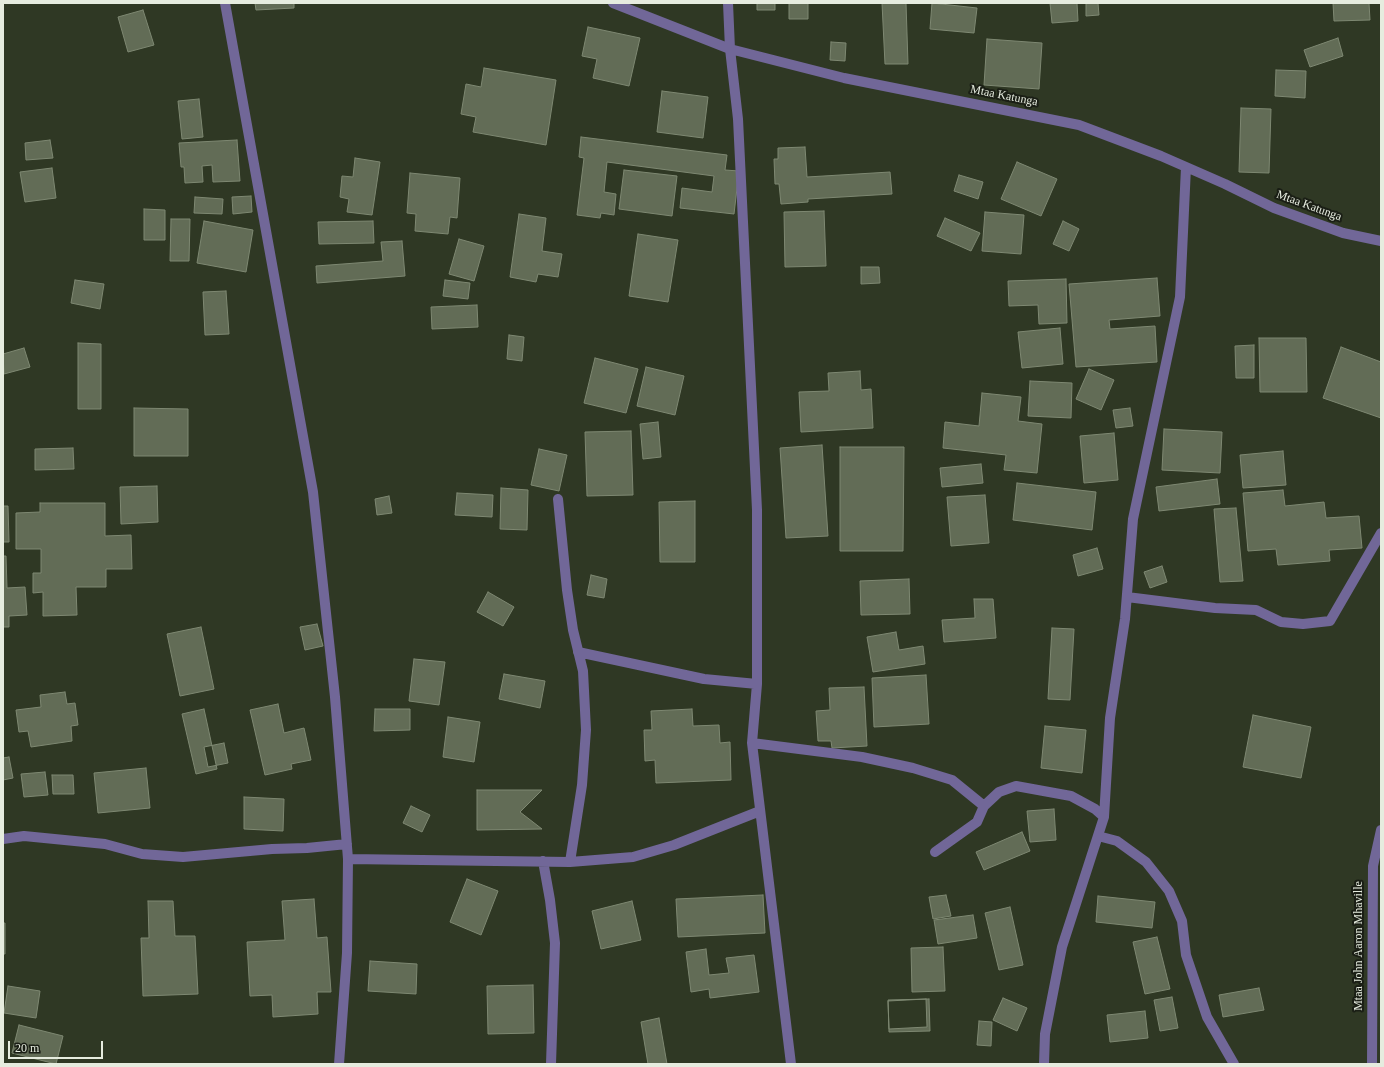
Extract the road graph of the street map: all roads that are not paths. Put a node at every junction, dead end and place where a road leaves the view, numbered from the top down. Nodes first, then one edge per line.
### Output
1 (225, 3) edge
2 (613, 3) edge
3 (728, 3) edge
4 (730, 49) junction
5 (1186, 168) junction
6 (1381, 241) edge
7 (558, 499) dead end
8 (1381, 533) edge
9 (1127, 597) junction
10 (578, 652) junction
11 (757, 684) junction
12 (752, 743) junction
13 (984, 806) junction
14 (760, 811) junction
15 (1104, 817) junction
16 (1381, 830) edge
17 (1098, 836) junction
18 (3, 839) edge
19 (347, 844) junction
20 (935, 852) dead end
21 (348, 859) junction
22 (543, 861) junction
23 (570, 862) junction
24 (339, 1064) edge
25 (551, 1064) edge
26 (791, 1064) edge
27 (1044, 1064) edge
28 (1234, 1064) edge
29 (1372, 1064) edge

1 - 19 street
2 - 4 street, Mtaa Katunga
3 - 4 street
4 - 5 street, Mtaa Katunga
4 - 11 street
5 - 6 street, Mtaa Katunga
5 - 9 street
7 - 10 street
8 - 9 street
9 - 15 street
10 - 11 street
10 - 23 street
11 - 12 street
12 - 13 street
12 - 14 street
13 - 15 street
13 - 20 street
14 - 23 street
14 - 26 street
15 - 17 street
16 - 29 street, Mtaa John Aaron Mhaville
17 - 27 street
17 - 28 street
18 - 19 street
19 - 21 street
21 - 22 street
21 - 24 street
22 - 23 street
22 - 25 street

